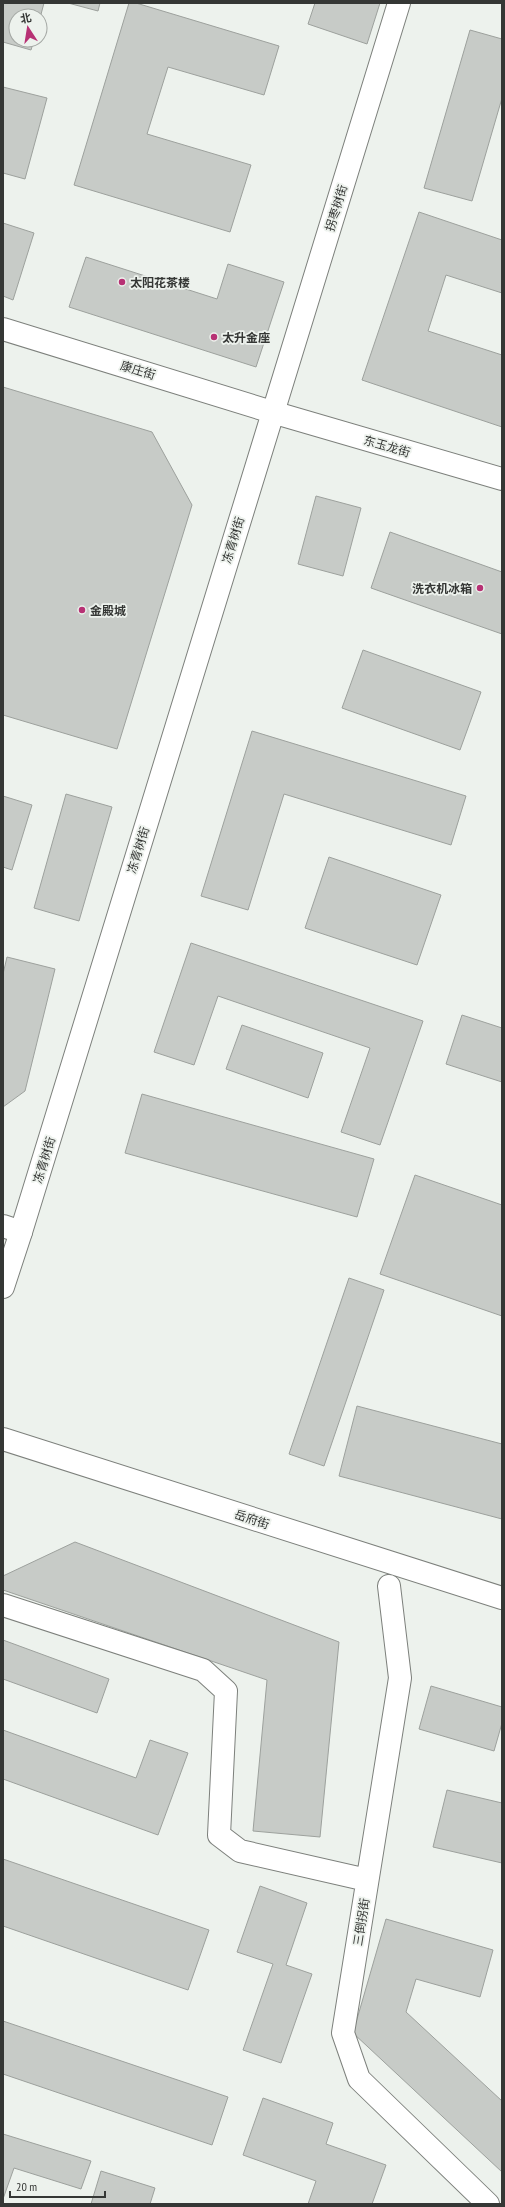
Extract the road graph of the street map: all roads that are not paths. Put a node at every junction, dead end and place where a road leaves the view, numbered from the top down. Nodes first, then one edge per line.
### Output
1 (399, 3) edge
2 (3, 329) edge
3 (272, 412) junction
4 (502, 479) edge
5 (12, 1229) edge
6 (3, 1287) edge
7 (3, 1439) edge
8 (390, 1586) dead end
9 (502, 1598) edge
10 (3, 1605) edge
11 (367, 1880) junction
12 (488, 2204) edge

1 - 3 street, 拐枣树街
2 - 3 street, 康庄街
3 - 4 street, 东玉龙街
3 - 5 street, 冻青树街
5 - 6 street, 冻青树街
7 - 9 street, 岳府街
8 - 11 street, 三倒拐街
10 - 11 street
11 - 12 street, 三倒拐街

